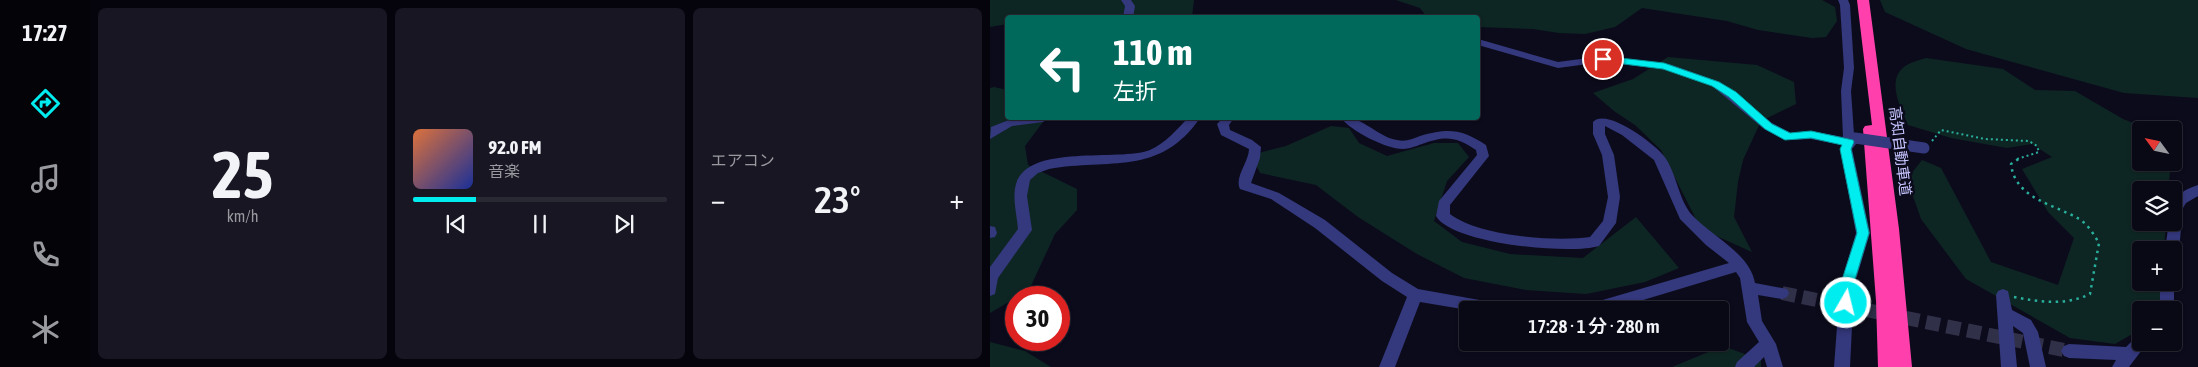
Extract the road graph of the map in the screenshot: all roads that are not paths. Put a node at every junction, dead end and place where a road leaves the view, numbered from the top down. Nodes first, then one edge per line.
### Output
1 (1126, 0) edge
2 (1843, 0) edge
3 (1855, 0) edge
4 (1863, 0) edge
5 (1128, 15) edge
6 (1480, 43) edge
7 (1026, 120) edge
8 (1192, 120) edge
9 (1227, 120) edge
10 (1350, 120) edge
11 (990, 135) edge
12 (1852, 140) junction
13 (1924, 148) road end
14 (2198, 190) edge
15 (2173, 241) edge
16 (1740, 265) junction
17 (1748, 288) junction
18 (990, 290) edge
19 (1782, 293) tunnel mouth
20 (1415, 295) junction
21 (2003, 295) road end
22 (1619, 301) edge
23 (1459, 303) edge
24 (2005, 314) junction
25 (1768, 344) junction
26 (2069, 351) tunnel mouth
27 (2124, 360) edge
28 (1387, 367) edge
29 (1743, 367) edge
30 (1775, 367) edge
31 (1842, 367) edge
32 (1887, 367) edge
33 (1903, 367) edge
34 (2010, 367) edge
35 (2038, 367) edge

1 - 5 street
2 - 12 street
3 - 32 highway, 高知自動車道
4 - 33 highway, 高知自動車道
6 - 12 street
7 - 11 street
8 - 18 street
9 - 20 street
10 - 16 street
12 - 13 street, bridge
12 - 31 street
14 - 15 street
16 - 17 street
16 - 22 street
17 - 19 street
17 - 25 street
20 - 23 street
20 - 28 street
21 - 24 street
24 - 34 street
24 - 35 street
25 - 29 street
25 - 30 street
26 - 27 street

